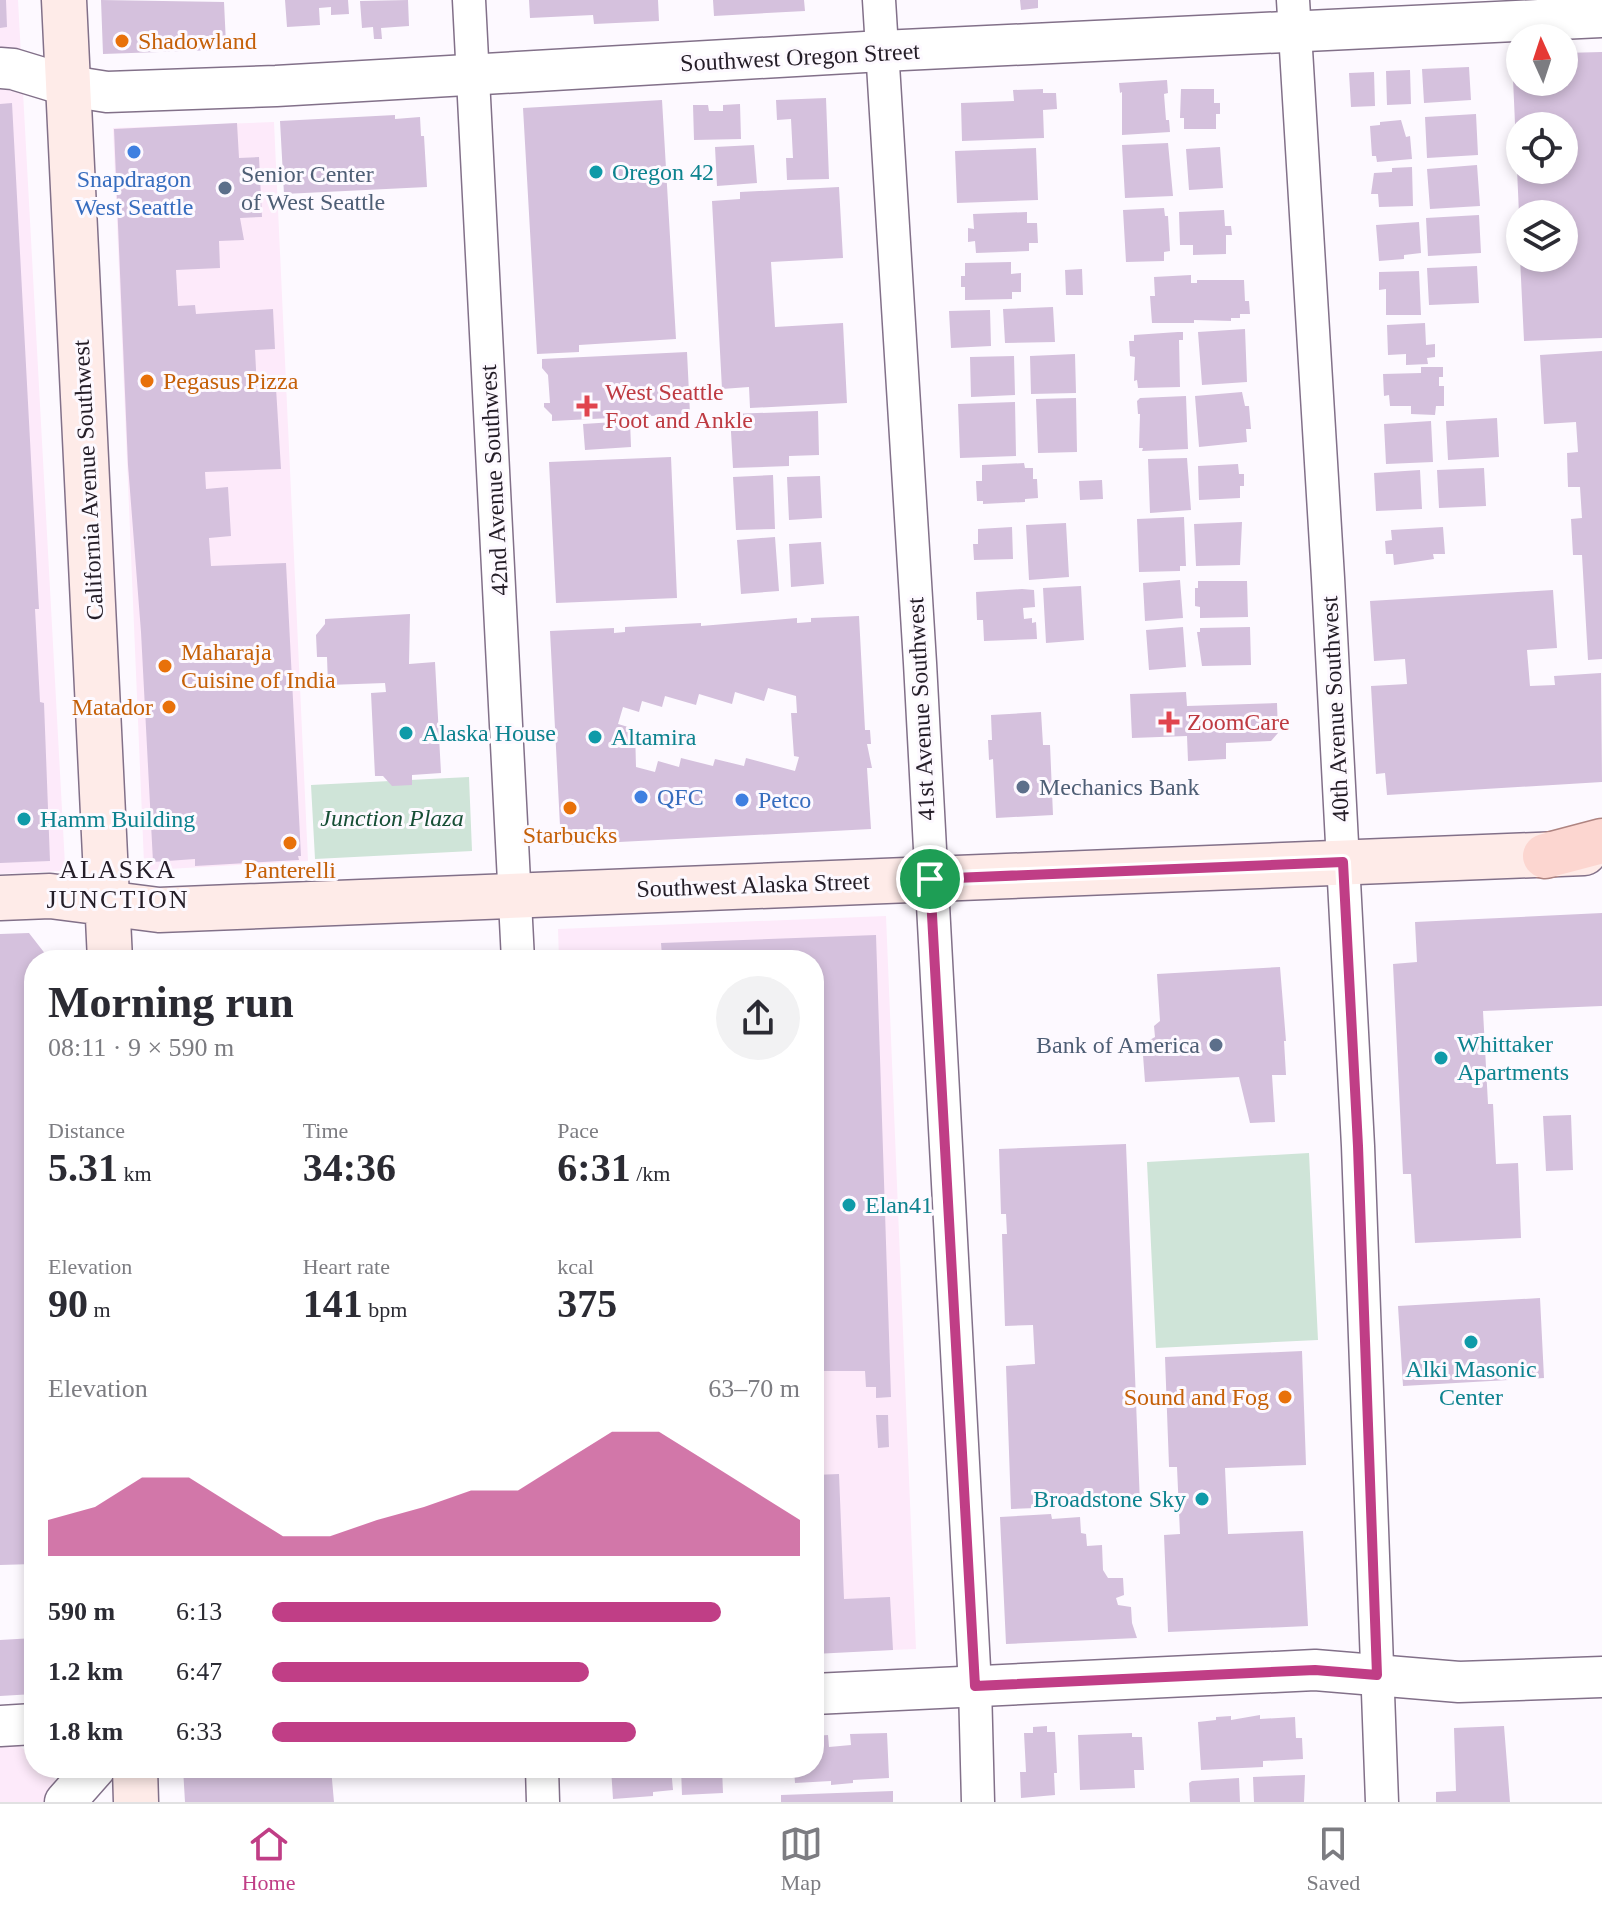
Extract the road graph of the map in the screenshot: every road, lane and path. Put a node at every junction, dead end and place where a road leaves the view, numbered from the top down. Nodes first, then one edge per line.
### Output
1 (64, 0) edge
2 (469, 0) edge
3 (879, 0) edge
4 (1294, 16) edge
5 (1602, 17) edge
6 (882, 51) junction
7 (0, 68) edge
8 (473, 75) junction
9 (69, 86) junction
10 (1602, 841) edge
11 (1602, 852) edge
12 (1545, 856) junction
13 (1343, 862) junction
14 (930, 879) junction
15 (515, 895) junction
16 (0, 898) edge
17 (109, 904) junction
18 (110, 950) edge
19 (518, 950) edge
20 (1377, 1675) junction
21 (1602, 1677) edge
22 (975, 1686) junction
23 (824, 1694) edge
24 (24, 1725) edge
25 (0, 1726) edge
26 (86, 1778) edge
27 (135, 1778) edge
28 (542, 1778) edge
29 (65, 1802) edge
30 (136, 1802) edge
31 (543, 1802) edge
32 (978, 1802) edge
33 (1382, 1802) edge

1 - 9 main road, California Avenue Southwest
2 - 8 street, 42nd Avenue Southwest
3 - 6 street, 41st Avenue Southwest
4 - 5 street, Southwest Oregon Street
4 - 6 street, Southwest Oregon Street
4 - 13 street, 40th Avenue Southwest
6 - 8 street, Southwest Oregon Street
6 - 14 street, 41st Avenue Southwest
7 - 9 street, Southwest Oregon Street
8 - 9 street, Southwest Oregon Street
8 - 15 street, 42nd Avenue Southwest
9 - 17 main road, California Avenue Southwest
10 - 12 main road
11 - 12 main road, Southwest Alaska Street
12 - 13 main road, Southwest Alaska Street
13 - 14 main road, Southwest Alaska Street
13 - 20 street, 40th Avenue Southwest
14 - 15 main road, Southwest Alaska Street
14 - 22 street, 41st Avenue Southwest
15 - 17 main road, Southwest Alaska Street
15 - 19 street, 42nd Avenue Southwest
16 - 17 main road, Southwest Alaska Street
17 - 18 main road, California Avenue Southwest
20 - 21 street
20 - 22 street
20 - 33 street, 40th Avenue Southwest
22 - 23 street
22 - 32 street, 41st Avenue Southwest
24 - 25 street
26 - 29 street
27 - 30 main road
28 - 31 street

